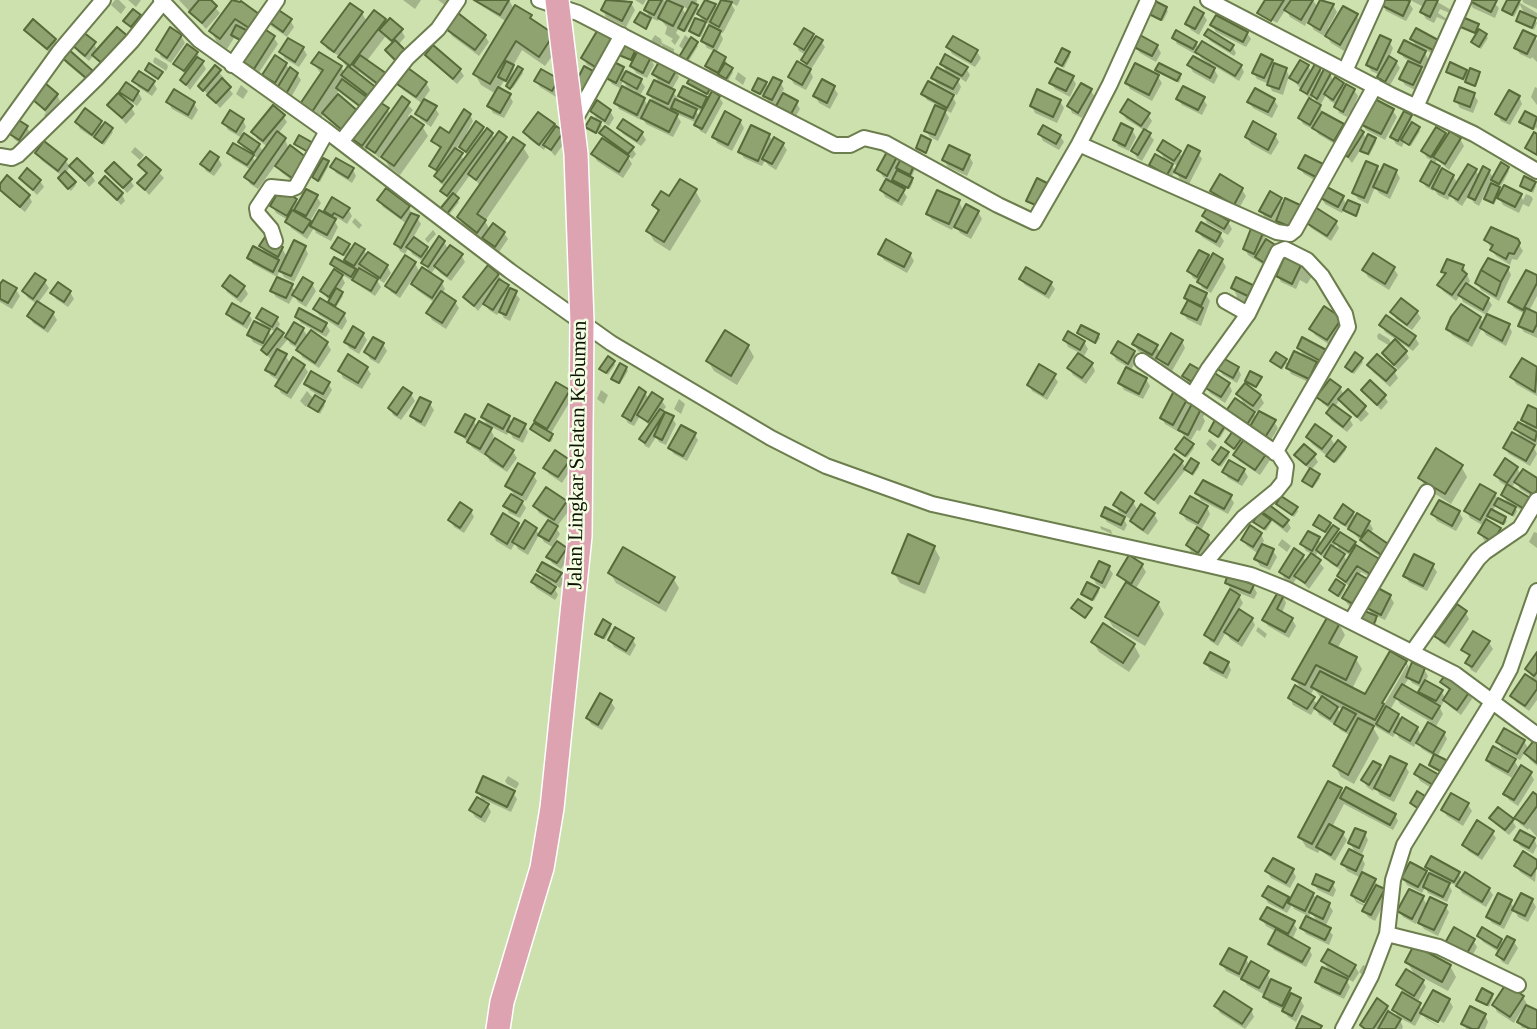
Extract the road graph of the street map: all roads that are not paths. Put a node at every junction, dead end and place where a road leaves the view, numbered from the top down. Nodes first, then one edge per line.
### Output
1 (103, 0) edge
2 (277, 0) edge
3 (458, 0) edge
4 (1148, 0) edge
5 (1209, 0) edge
6 (1377, 0) edge
7 (1464, 0) edge
8 (162, 1) edge
9 (551, 2) edge
10 (622, 35) junction
11 (232, 65) junction
12 (1345, 71) junction
13 (1375, 86) junction
14 (1416, 107) junction
15 (5, 117) edge
16 (573, 123) junction
17 (327, 131) junction
18 (0, 134) edge
19 (341, 142) junction
20 (1079, 144) junction
21 (0, 156) edge
22 (1537, 171) edge
23 (1277, 232) junction
24 (275, 241) dead end
25 (1281, 249) junction
26 (1225, 301) dead end
27 (1248, 314) junction
28 (582, 322) junction
29 (1142, 361) dead end
30 (1192, 396) junction
31 (1275, 453) junction
32 (1427, 492) dead end
33 (1537, 500) edge
34 (1204, 564) junction
35 (1537, 591) edge
36 (1351, 621) junction
37 (1413, 651) junction
38 (1492, 702) junction
39 (1537, 735) edge
40 (1387, 934) junction
41 (1518, 985) dead end
42 (498, 1029) edge
43 (1343, 1029) edge

1 - 15 street
2 - 11 street
3 - 19 street
4 - 20 street
5 - 12 street
6 - 12 street
7 - 14 street
8 - 11 street
8 - 21 street
9 - 10 street
9 - 16 highway, Jalan Lingkar Selatan Kebumen
10 - 16 street
10 - 20 street
11 - 17 street
12 - 13 street
13 - 14 street
13 - 23 street
14 - 22 street
15 - 18 street
16 - 28 highway, Jalan Lingkar Selatan Kebumen
17 - 19 street
17 - 24 street
19 - 28 street
20 - 23 street
23 - 25 street
25 - 27 street
25 - 31 street
26 - 27 street
27 - 30 street
28 - 34 street
28 - 42 highway, Jalan Lingkar Selatan Kebumen
29 - 30 street
30 - 31 street
31 - 34 street
32 - 36 street
33 - 37 street
34 - 36 street
35 - 38 street
36 - 37 street
37 - 38 street
38 - 39 street
38 - 40 street
40 - 41 street
40 - 43 street

